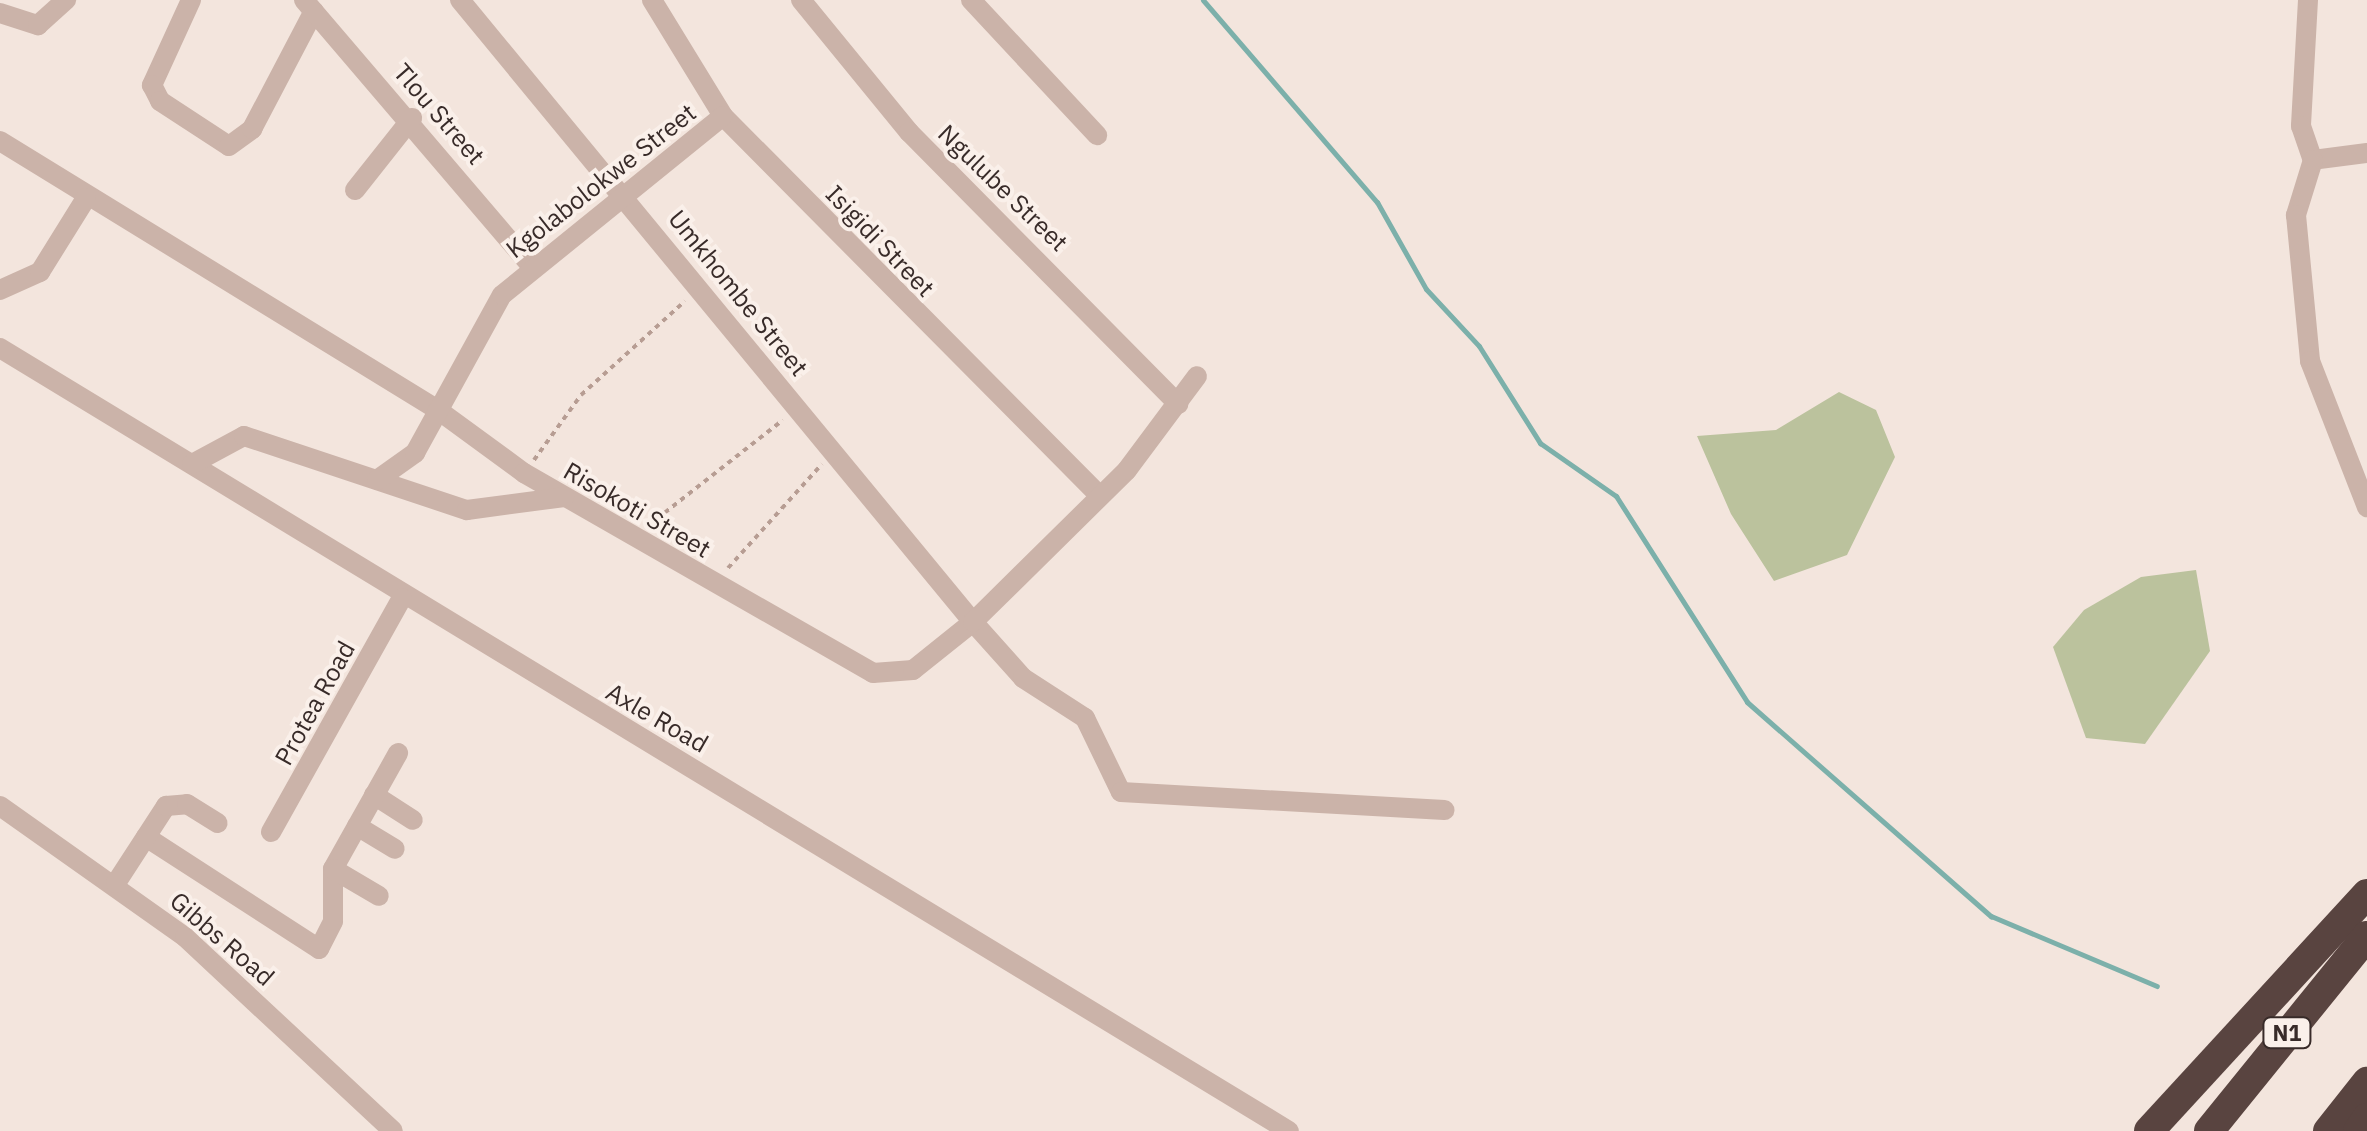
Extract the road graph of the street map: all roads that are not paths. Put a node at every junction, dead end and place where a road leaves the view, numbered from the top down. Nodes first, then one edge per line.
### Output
1 (66, 0) edge
2 (191, 0) edge
3 (460, 0) edge
4 (652, 0) edge
5 (802, 0) edge
6 (972, 0) edge
7 (2308, 0) edge
8 (309, 6) edge
9 (0, 13) edge
10 (723, 116) junction
11 (412, 118) junction
12 (1097, 135) dead end
13 (0, 141) edge
14 (2367, 153) edge
15 (2313, 160) junction
16 (354, 190) dead end
17 (626, 196) junction
18 (86, 198) junction
19 (530, 265) junction
20 (0, 290) edge
21 (0, 348) edge
22 (1198, 376) dead end
23 (1178, 404) junction
24 (438, 410) junction
25 (192, 464) junction
26 (377, 480) junction
27 (1099, 495) junction
28 (564, 498) junction
29 (2367, 507) edge
30 (402, 598) junction
31 (973, 622) junction
32 (398, 752) dead end
33 (374, 795) junction
34 (0, 806) edge
35 (1444, 810) dead end
36 (414, 820) dead end
37 (217, 823) dead end
38 (358, 826) junction
39 (271, 832) dead end
40 (146, 837) junction
41 (395, 849) dead end
42 (333, 869) junction
43 (116, 883) junction
44 (2367, 894) edge
45 (379, 896) dead end
46 (2367, 936) edge
47 (2367, 1082) edge
48 (2367, 1118) edge
49 (393, 1131) edge
50 (1289, 1131) edge
51 (2150, 1131) edge
52 (2209, 1131) edge
53 (2328, 1131) edge
54 (2358, 1131) edge

1 - 9 street
2 - 8 street
3 - 17 street, Umkhombe Street
4 - 10 street, Isigidi Street
5 - 23 street, Ngulube Street
6 - 12 street
7 - 15 street
8 - 11 street, Tlou Street
10 - 17 street, Kgolabolokwe Street
10 - 27 street, Isigidi Street
11 - 16 street
11 - 19 street, Tlou Street
13 - 18 street, Risokoti Street
14 - 15 street
15 - 29 street
17 - 19 street, Kgolabolokwe Street
17 - 31 street, Umkhombe Street
18 - 20 street
18 - 24 street, Risokoti Street
19 - 24 street, Kgolabolokwe Street
21 - 25 street, Axle Road
22 - 23 street, Risokoti Street
23 - 27 street, Risokoti Street
24 - 26 street, Kgolabolokwe Street
24 - 28 street, Risokoti Street
25 - 26 street
25 - 30 street, Axle Road
26 - 28 street
27 - 31 street, Risokoti Street
28 - 31 street, Risokoti Street
30 - 39 street, Protea Road
30 - 50 street, Axle Road
31 - 35 street, Umkhombe Street
32 - 33 street
33 - 36 street
33 - 38 street
34 - 43 street, Gibbs Road
37 - 40 street
38 - 41 street
38 - 42 street
40 - 42 street
40 - 43 street
42 - 45 street
43 - 49 street, Gibbs Road
44 - 51 highway
46 - 52 highway, N1
47 - 53 highway
48 - 54 highway

